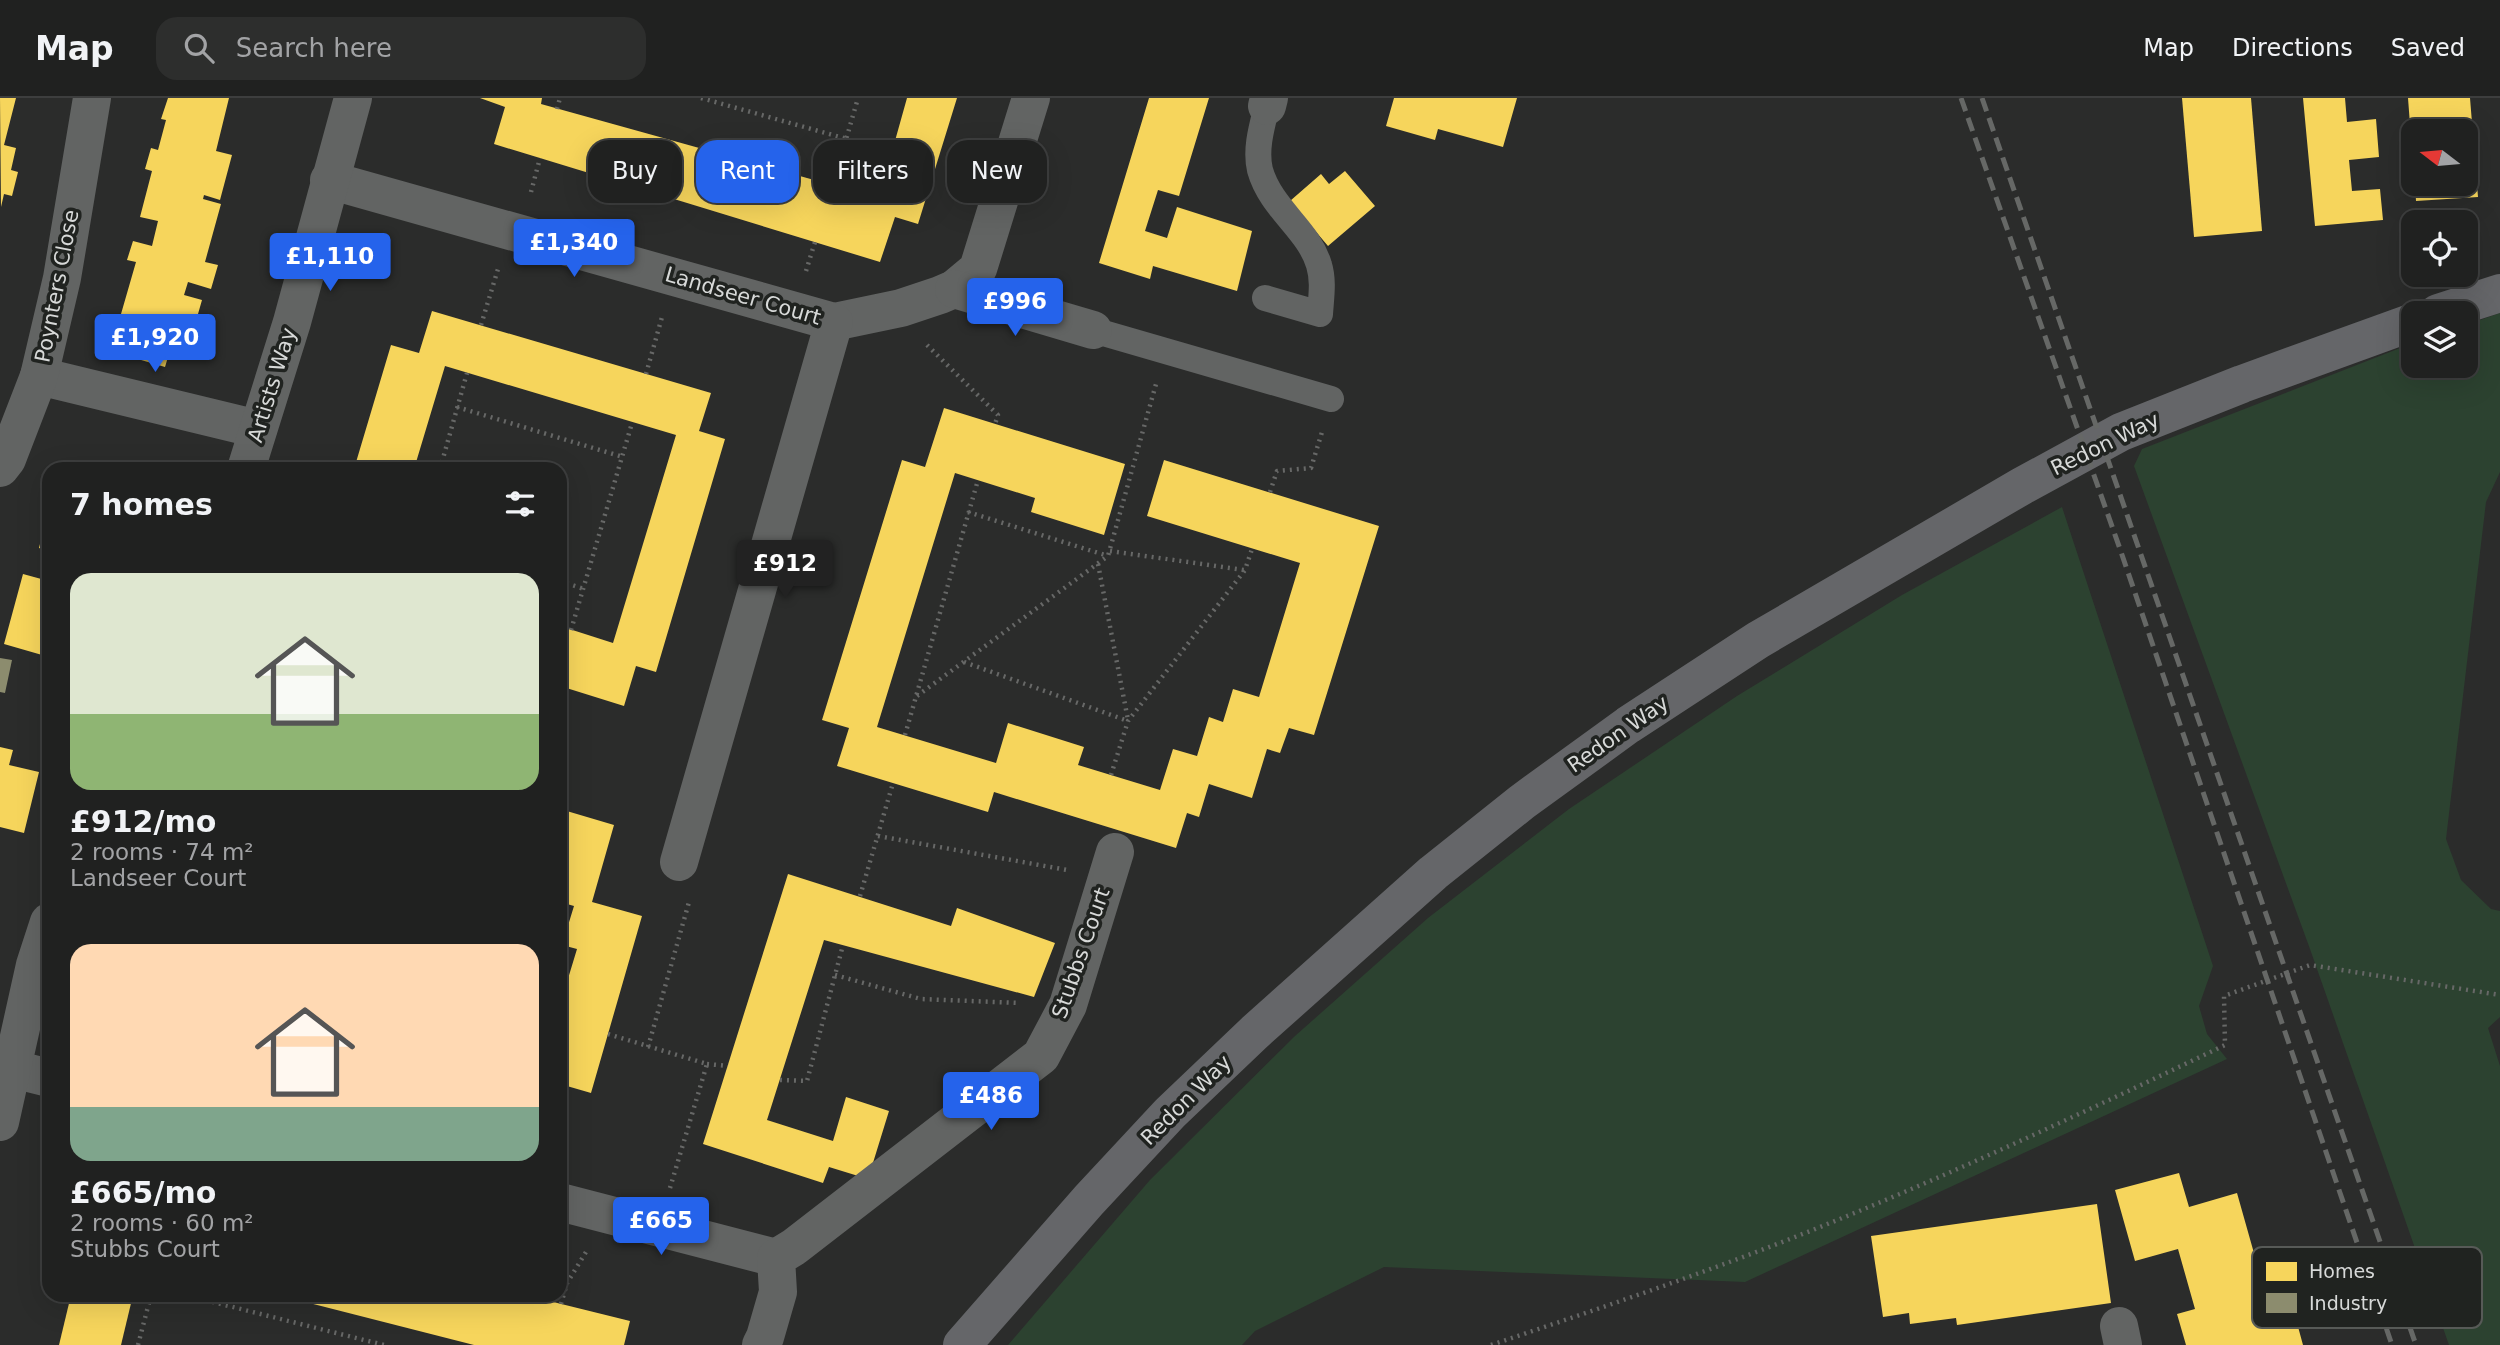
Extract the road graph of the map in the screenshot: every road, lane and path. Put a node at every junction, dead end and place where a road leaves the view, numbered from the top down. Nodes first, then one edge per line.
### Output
1 (92, 98) edge
2 (353, 98) edge
3 (560, 98) edge
4 (701, 98) edge
5 (858, 98) edge
6 (1031, 98) edge
7 (1268, 102) edge
8 (557, 108) dead end
9 (847, 139) joint
10 (330, 180) junction
11 (509, 230) junction
12 (674, 276) junction
13 (954, 289) junction
14 (2500, 293) edge
15 (1265, 298) dead end
16 (2475, 301) edge
17 (892, 310) junction
18 (834, 322) junction
19 (481, 325) dead end
20 (2401, 326) edge
21 (1093, 330) joint
22 (1165, 351) junction
23 (467, 373) dead end
24 (646, 374) dead end
25 (39, 376) junction
26 (1331, 399) joint
27 (457, 407) junction
28 (632, 423) dead end
29 (995, 424) dead end
30 (258, 429) junction
31 (623, 457) junction
32 (248, 462) edge
33 (442, 462) edge
34 (0, 468) edge
35 (978, 480) dead end
36 (1270, 492) dead end
37 (968, 513) junction
38 (1252, 549) dead end
39 (1109, 554) junction
40 (1098, 564) junction
41 (1245, 570) junction
42 (567, 583) edge
43 (584, 589) junction
44 (571, 630) dead end
45 (963, 662) junction
46 (916, 696) junction
47 (1128, 721) junction
48 (905, 735) dead end
49 (1111, 775) dead end
50 (893, 783) dead end
51 (878, 836) junction
52 (1115, 852) dead end
53 (679, 862) joint
54 (1070, 870) dead end
55 (860, 897) dead end
56 (42, 945) edge
57 (843, 946) dead end
58 (835, 975) junction
59 (2500, 995) edge
60 (1068, 1005) junction
61 (608, 1034) dead end
62 (648, 1046) junction
63 (708, 1064) junction
64 (728, 1066) dead end
65 (31, 1073) edge
66 (780, 1080) dead end
67 (0, 1122) edge
68 (567, 1204) edge
69 (609, 1214) junction
70 (659, 1226) junction
71 (776, 1258) junction
72 (567, 1283) edge
73 (148, 1302) edge
74 (213, 1302) edge
75 (138, 1345) edge
76 (384, 1345) edge
77 (761, 1345) edge
78 (962, 1345) edge
79 (1491, 1345) edge

1 - 25 street, Poynters Close
2 - 10 street, Artists Way
3 - 8 path
4 - 9 path
5 - 9 path
6 - 13 street, Landseer Court
7 - 15 lane
10 - 11 street, Landseer Court
10 - 30 street, Artists Way
11 - 12 street, Landseer Court
11 - 19 path
12 - 18 street, Landseer Court
12 - 24 path
13 - 17 street, Landseer Court
13 - 21 street
14 - 16 main road
17 - 18 street, Landseer Court
17 - 29 path
18 - 53 street
20 - 78 main road, Redon Way
21 - 22 lane
22 - 26 lane
22 - 39 path
23 - 27 path
25 - 30 street
25 - 34 street, Poynters Close
26 - 36 path
27 - 31 path
27 - 33 path
28 - 31 path
30 - 32 street, Artists Way
31 - 43 path
35 - 37 path
37 - 39 path
37 - 46 path
38 - 41 path
39 - 40 path
39 - 41 path
40 - 45 path
40 - 47 path
41 - 47 path
42 - 43 path
43 - 44 path
45 - 46 path
45 - 47 path
46 - 48 path
47 - 49 path
50 - 51 path
51 - 54 path
51 - 55 path
52 - 60 street, Stubbs Court
53 - 62 path
56 - 65 street
57 - 58 path
58 - 60 path
58 - 66 path
59 - 79 path
60 - 71 street, Stubbs Court
61 - 62 path
62 - 63 path
63 - 64 path
63 - 70 path
65 - 67 street
68 - 69 street
69 - 70 street
69 - 72 path
70 - 71 street
71 - 77 street
73 - 75 path
74 - 76 path

